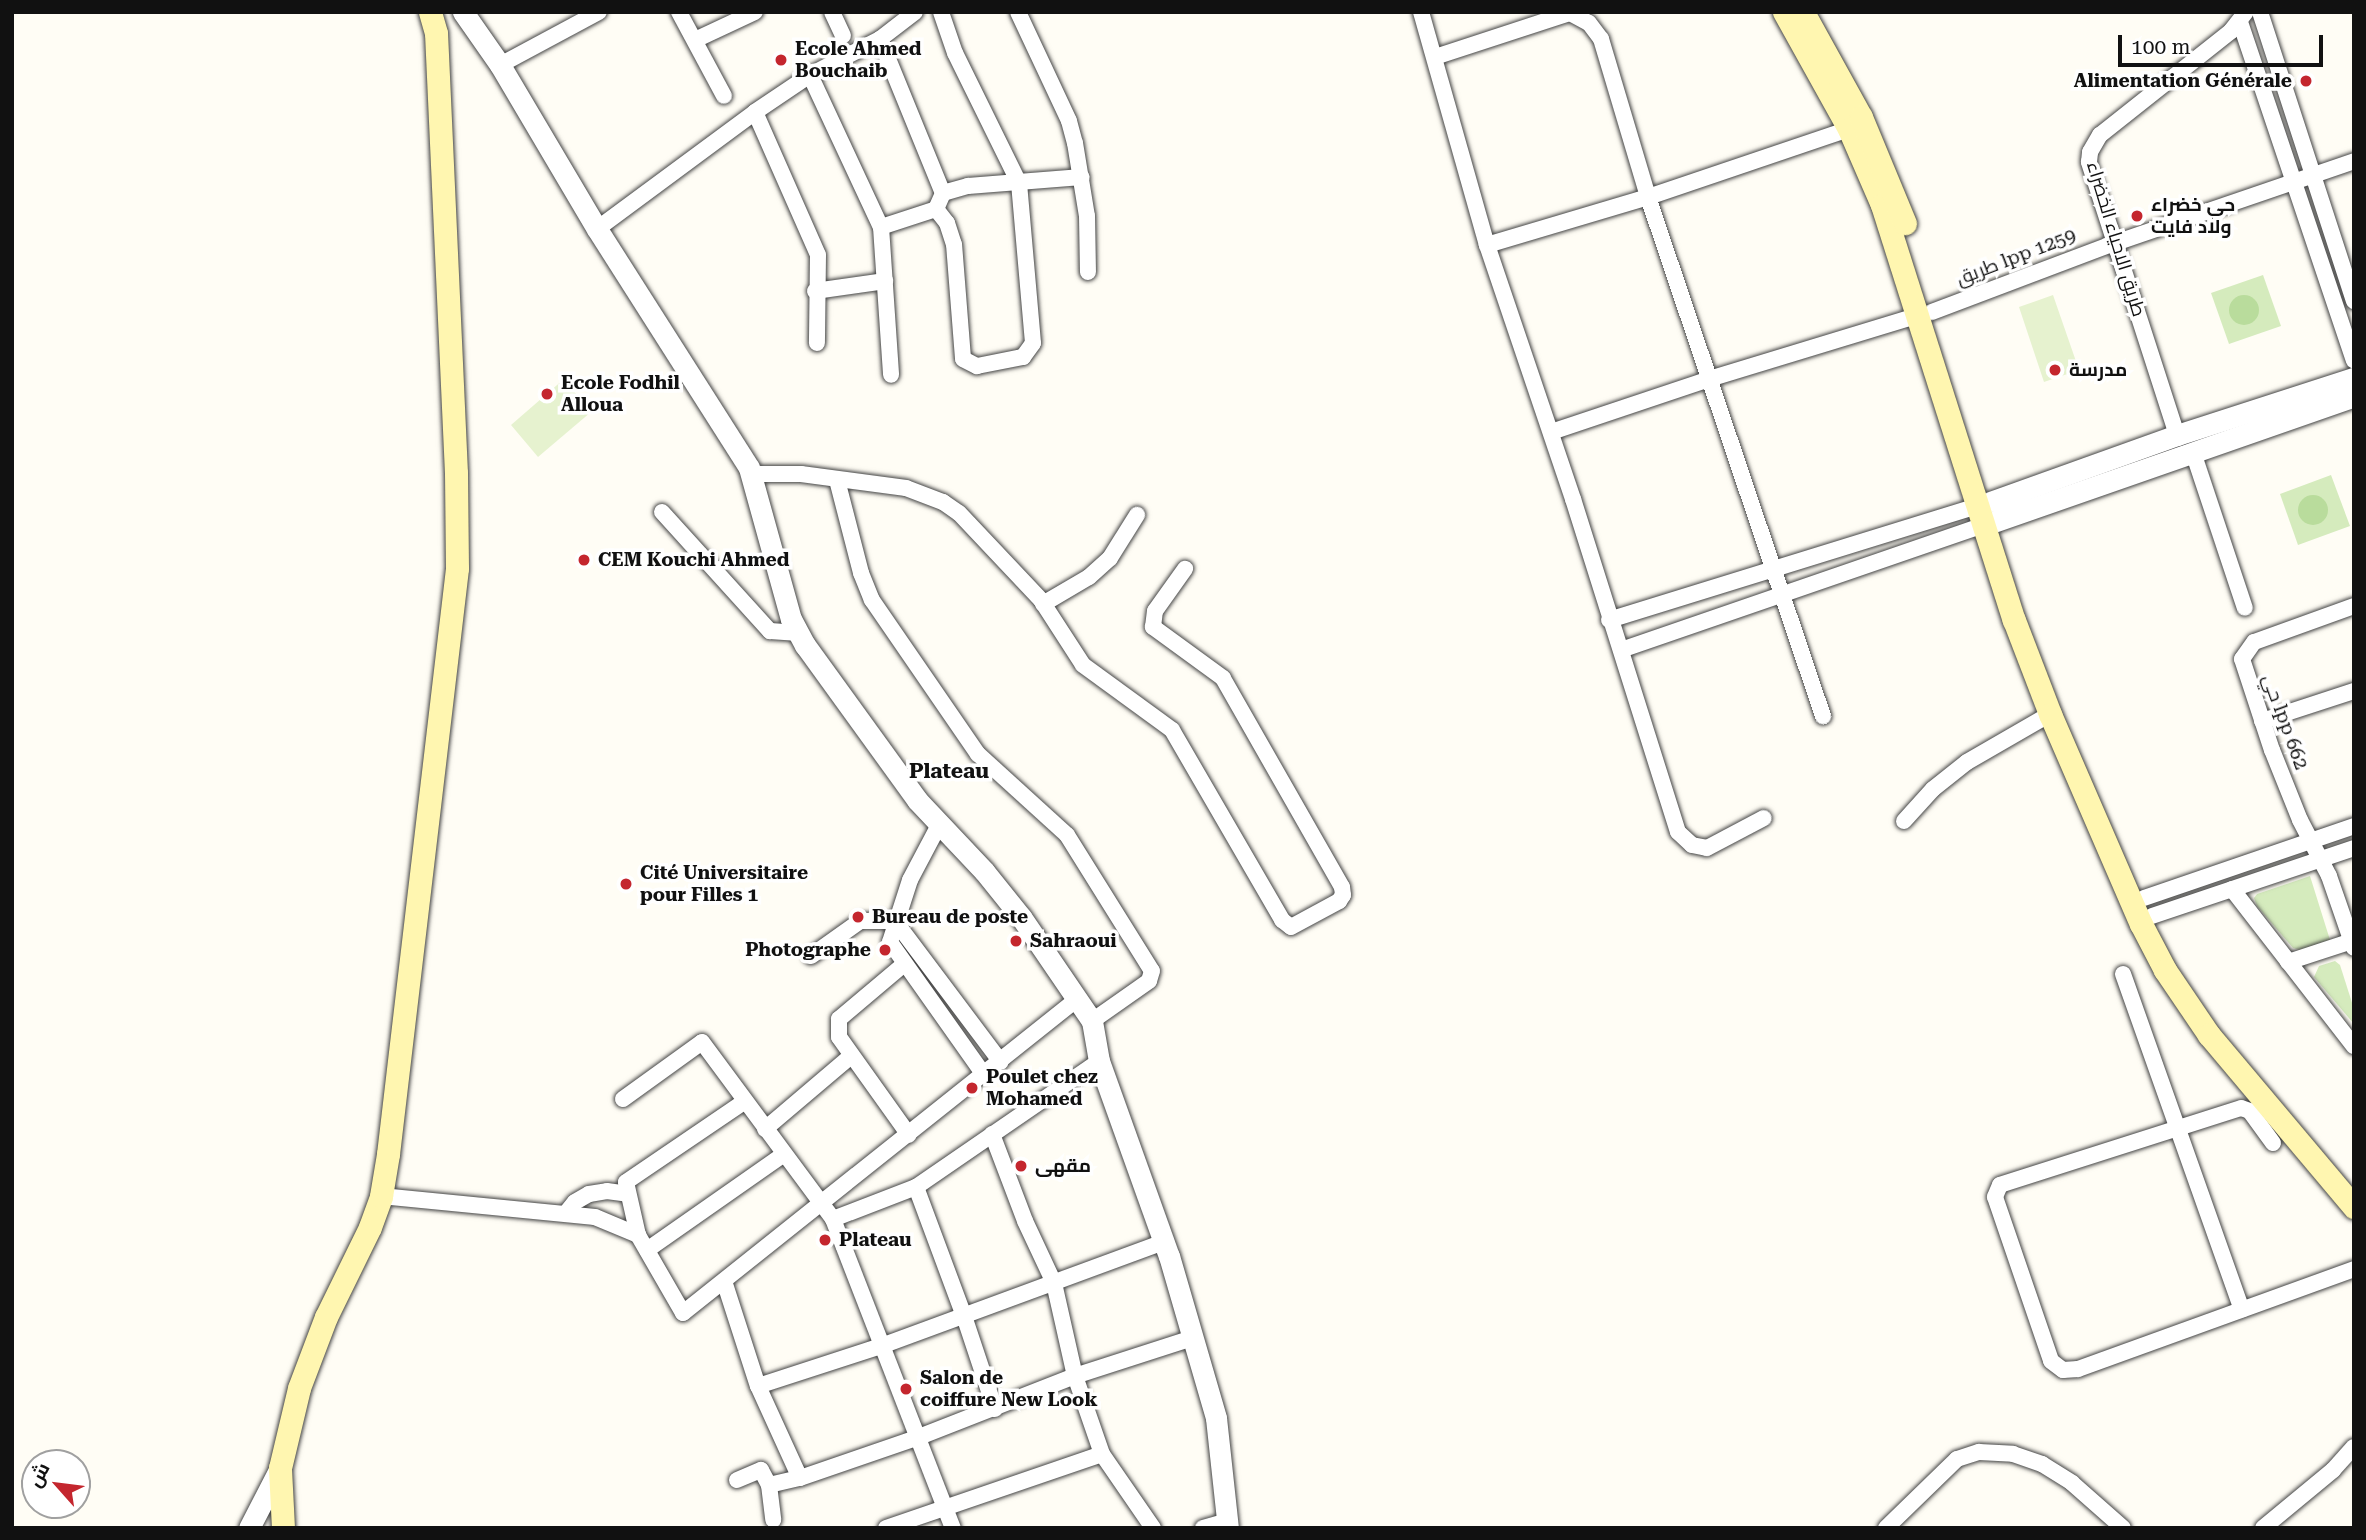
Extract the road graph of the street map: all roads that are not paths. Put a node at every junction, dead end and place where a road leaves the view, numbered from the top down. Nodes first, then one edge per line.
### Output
1 (463, 12) edge
2 (599, 12) edge
3 (679, 12) edge
4 (755, 12) edge
5 (832, 12) edge
6 (915, 12) edge
7 (941, 12) edge
8 (1018, 12) edge
9 (1421, 12) edge
10 (1784, 12) edge
11 (1803, 12) edge
12 (2260, 12) edge
13 (2243, 17) edge
14 (436, 19) edge
15 (843, 36) dead end
16 (880, 39) junction
17 (695, 40) junction
18 (1435, 57) junction
19 (500, 65) junction
20 (810, 75) junction
21 (724, 96) dead end
22 (755, 112) junction
23 (1849, 129) junction
24 (2354, 161) edge
25 (2314, 174) junction
26 (1082, 177) junction
27 (2294, 181) junction
28 (1019, 183) junction
29 (943, 193) junction
30 (1648, 197) junction
31 (936, 209) junction
32 (881, 227) junction
33 (597, 229) junction
34 (2115, 243) junction
35 (1487, 245) junction
36 (1088, 272) dead end
37 (885, 281) junction
38 (815, 291) junction
39 (2354, 301) edge
40 (1925, 313) junction
41 (817, 343) dead end
42 (2354, 360) edge
43 (891, 375) dead end
44 (2354, 378) edge
45 (1709, 379) junction
46 (2354, 396) edge
47 (1550, 432) junction
48 (2177, 435) junction
49 (2193, 452) junction
50 (751, 474) junction
51 (838, 480) junction
52 (662, 512) dead end
53 (1986, 514) junction
54 (1137, 515) dead end
55 (1185, 569) dead end
56 (1775, 569) junction
57 (1783, 594) junction
58 (1043, 604) junction
59 (2354, 606) edge
60 (2245, 607) dead end
61 (1609, 620) junction
62 (799, 634) junction
63 (1621, 650) junction
64 (2354, 691) edge
65 (2050, 714) junction
66 (1823, 716) dead end
67 (2262, 720) junction
68 (1764, 818) dead end
69 (1904, 821) dead end
70 (939, 825) junction
71 (2354, 826) edge
72 (2310, 839) junction
73 (2354, 848) edge
74 (2321, 859) junction
75 (2232, 889) junction
76 (2148, 907) junction
77 (895, 921) junction
78 (2353, 944) edge
79 (811, 956) dead end
80 (2288, 962) junction
81 (903, 965) junction
82 (2123, 974) dead end
83 (1077, 999) junction
84 (1092, 1021) junction
85 (2354, 1046) edge
86 (850, 1057) junction
87 (1099, 1061) junction
88 (1002, 1062) junction
89 (984, 1075) junction
90 (623, 1100) dead end
91 (745, 1101) junction
92 (2178, 1128) junction
93 (765, 1129) junction
94 (909, 1135) junction
95 (992, 1135) junction
96 (2273, 1143) dead end
97 (784, 1154) junction
98 (2354, 1185) edge
99 (916, 1187) junction
100 (628, 1194) junction
101 (381, 1196) junction
102 (822, 1205) junction
103 (2354, 1207) edge
104 (566, 1213) junction
105 (833, 1219) junction
106 (638, 1235) junction
107 (1164, 1242) junction
108 (647, 1250) junction
109 (2354, 1269) edge
110 (724, 1281) junction
111 (1054, 1283) junction
112 (2242, 1310) junction
113 (964, 1316) junction
114 (1193, 1338) junction
115 (884, 1345) junction
116 (1075, 1376) junction
117 (758, 1386) junction
118 (995, 1409) junction
119 (919, 1437) junction
120 (2354, 1447) edge
121 (1102, 1454) junction
122 (279, 1468) junction
123 (800, 1478) junction
124 (737, 1480) dead end
125 (769, 1485) junction
126 (946, 1508) junction
127 (773, 1520) dead end
128 (1228, 1524) edge
129 (249, 1528) edge
130 (283, 1528) edge
131 (886, 1528) edge
132 (953, 1528) edge
133 (1153, 1528) edge
134 (1203, 1528) edge
135 (1886, 1528) edge
136 (2123, 1528) edge
137 (2263, 1528) edge

1 - 19 street
2 - 19 street
3 - 17 street
4 - 17 street
5 - 15 street
6 - 16 street
7 - 28 street
8 - 26 street
9 - 18 street
10 - 23 main road
11 - 40 main road
12 - 25 street
13 - 27 street, طريق الاحياء الخضراء
13 - 34 street, طريق الاحياء الخضراء
14 - 101 main road
16 - 20 street
16 - 29 street
17 - 21 street
18 - 30 street
18 - 35 street
19 - 33 street
20 - 22 street
20 - 32 street
22 - 33 street
22 - 38 street
23 - 30 street
23 - 40 main road
24 - 25 street, طريق lpp 1259
25 - 27 street, طريق lpp 1259
25 - 39 street
26 - 28 street
26 - 36 street
27 - 34 street, طريق lpp 1259
27 - 42 street, طريق الاحياء الخضراء
28 - 29 street
28 - 31 street
29 - 31 street
30 - 35 street
30 - 45 street
31 - 32 street
32 - 37 street
33 - 50 street
34 - 40 street, طريق lpp 1259
34 - 48 street, طريق الاحياء الخضراء
35 - 47 street
37 - 38 street
37 - 43 street
38 - 41 street
40 - 45 street, طريق lpp 1259
40 - 53 main road
44 - 48 street
45 - 47 street, طريق lpp 1259
45 - 56 street
46 - 49 street
47 - 61 street
48 - 53 street
49 - 53 street
49 - 60 street
50 - 51 street
50 - 62 street
51 - 58 street
51 - 84 street
52 - 62 street
53 - 56 street
53 - 57 street
53 - 65 main road
53 - 76 main road
54 - 58 street
55 - 58 street
56 - 57 street
56 - 61 street
57 - 63 street
57 - 66 street
59 - 67 street, حي lpp 662
61 - 63 street
62 - 70 street
63 - 68 street
64 - 67 street
65 - 69 street
65 - 103 main road
67 - 72 street, حي lpp 662
70 - 77 street
70 - 83 street
71 - 72 street
72 - 74 street, حي lpp 662
72 - 76 street
73 - 74 street
74 - 75 street
74 - 78 street, حي lpp 662
75 - 76 street
75 - 80 street
76 - 98 main road
77 - 79 street
77 - 81 street
77 - 88 street
78 - 80 street
80 - 85 street
81 - 86 street
81 - 89 street
82 - 92 street
83 - 84 street
83 - 88 street
84 - 87 street
86 - 93 street
86 - 94 street
87 - 95 street
87 - 107 street
88 - 89 street
89 - 94 street
90 - 91 street
91 - 93 street
91 - 100 street
92 - 96 street
92 - 112 street
92 - 112 street
93 - 97 street
94 - 102 street
95 - 99 street
95 - 111 street
97 - 102 street
97 - 108 street
99 - 105 street
99 - 113 street
100 - 104 street
100 - 106 street
101 - 104 street
101 - 122 main road
102 - 105 street
102 - 110 street
104 - 106 street
105 - 115 street
106 - 108 street
107 - 111 street
107 - 114 street
108 - 110 street
109 - 112 street
110 - 117 street
111 - 113 street
111 - 116 street
113 - 115 street
113 - 118 street
114 - 116 street
114 - 128 street
115 - 117 street
115 - 119 street
116 - 118 street
116 - 121 street
117 - 123 street
118 - 119 street
119 - 123 street
119 - 126 street
120 - 137 street
121 - 126 street
121 - 133 street
122 - 129 street
122 - 130 main road
123 - 125 street
124 - 125 street
125 - 127 street
126 - 131 street
126 - 132 street
128 - 134 street
135 - 136 street

